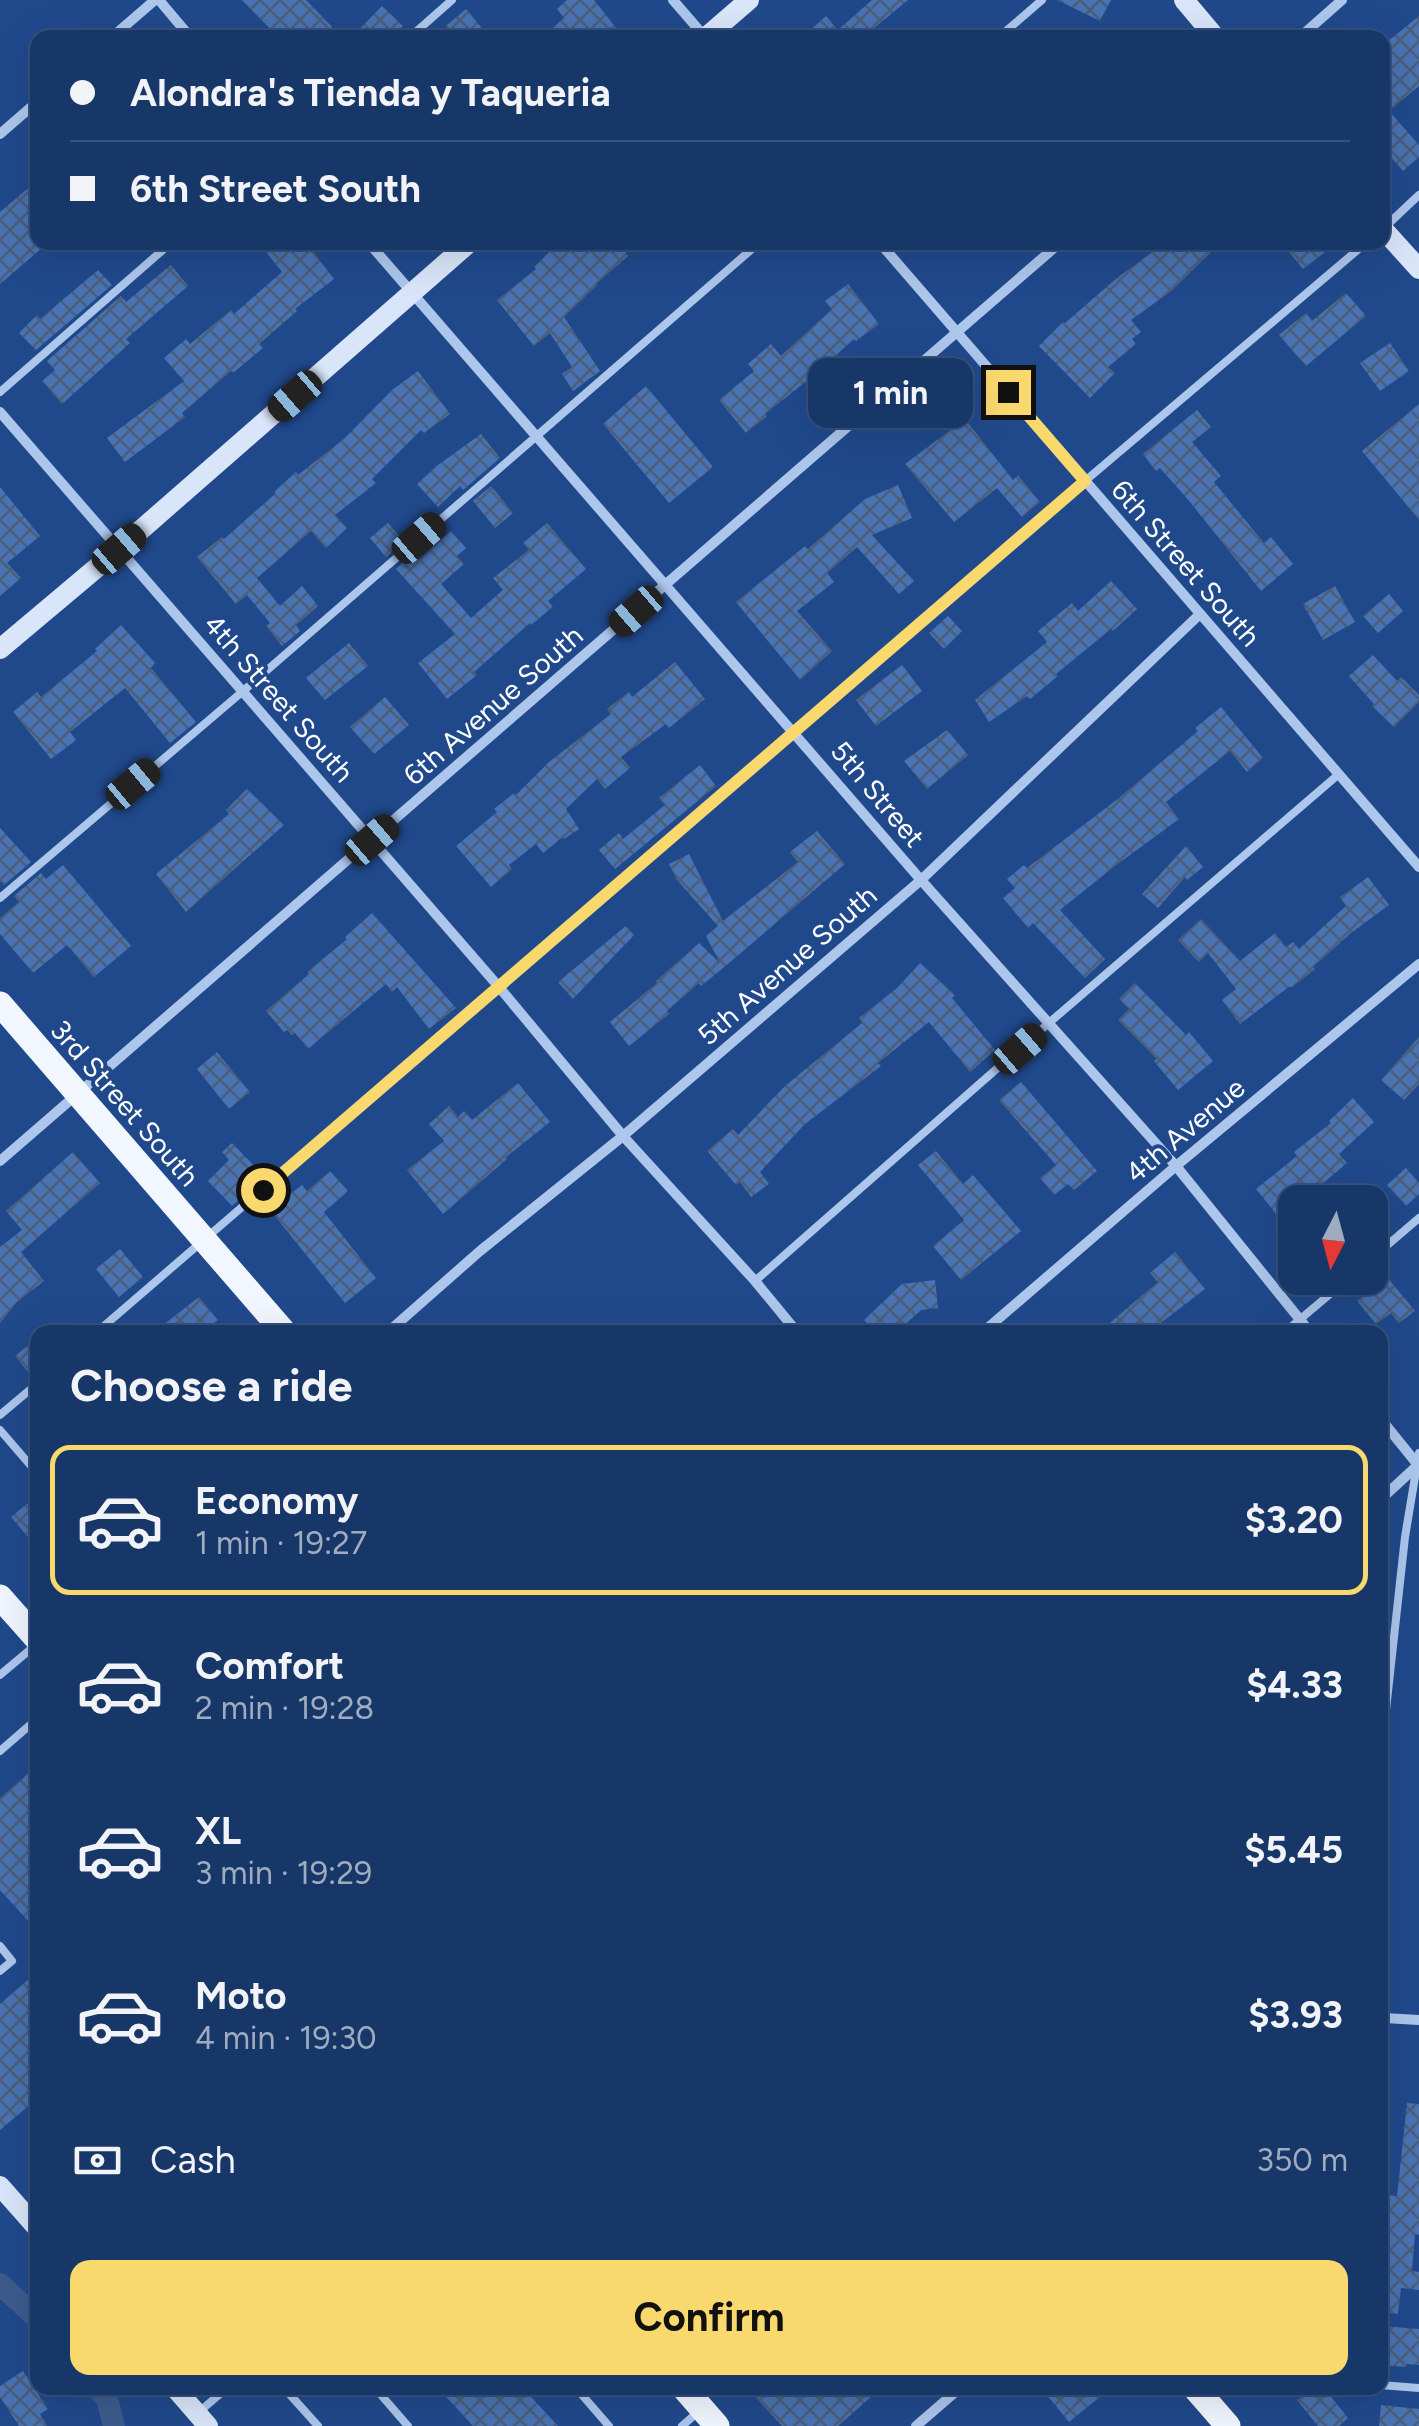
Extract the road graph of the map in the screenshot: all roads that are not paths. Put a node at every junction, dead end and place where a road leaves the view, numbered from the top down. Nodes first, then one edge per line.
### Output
1 (157, 0) edge
2 (452, 0) edge
3 (673, 0) edge
4 (749, 0) edge
5 (1042, 0) edge
6 (1184, 0) edge
7 (1342, 0) edge
8 (121, 30) edge
9 (184, 30) edge
10 (418, 30) edge
11 (699, 30) edge
12 (713, 30) edge
13 (1007, 30) edge
14 (1209, 30) edge
15 (1307, 30) edge
16 (30, 108) edge
17 (0, 134) edge
18 (1419, 195) edge
19 (1390, 222) edge
20 (1390, 236) edge
21 (163, 250) edge
22 (375, 250) edge
23 (461, 250) edge
24 (751, 250) edge
25 (886, 250) edge
26 (1053, 250) edge
27 (1358, 250) edge
28 (1419, 268) edge
29 (412, 293) junction
30 (958, 333) junction
31 (0, 392) edge
32 (0, 412) edge
33 (537, 435) junction
34 (1085, 481) junction
35 (119, 549) junction
36 (666, 585) junction
37 (1200, 614) junction
38 (0, 649) edge
39 (242, 692) junction
40 (796, 732) junction
41 (1338, 774) junction
42 (372, 840) junction
43 (1419, 866) edge
44 (921, 880) junction
45 (0, 898) edge
46 (1419, 964) edge
47 (499, 986) junction
48 (0, 1004) edge
49 (1050, 1022) junction
50 (78, 1094) junction
51 (624, 1136) junction
52 (0, 1161) edge
53 (1176, 1166) junction
54 (1419, 1218) edge
55 (204, 1241) junction
56 (1388, 1245) edge
57 (754, 1281) junction
58 (1329, 1295) edge
59 (1300, 1320) junction
60 (105, 1325) edge
61 (278, 1325) edge
62 (396, 1325) edge
63 (791, 1325) edge
64 (991, 1325) edge
65 (1294, 1325) edge
66 (1304, 1325) edge
67 (30, 1390) edge
68 (0, 1415) edge
69 (1388, 1428) edge
70 (0, 1430) edge
71 (1419, 1453) edge
72 (30, 1465) edge
73 (1419, 1465) edge
74 (1388, 1493) edge
75 (0, 1597) edge
76 (30, 1633) edge
77 (30, 1649) edge
78 (0, 1676) edge
79 (1388, 1694) edge
80 (30, 1725) edge
81 (0, 1752) edge
82 (0, 1946) edge
83 (0, 1971) edge
84 (1388, 2018) edge
85 (1419, 2020) edge
86 (0, 2186) edge
87 (30, 2220) edge
88 (1388, 2385) edge
89 (1419, 2388) edge
90 (181, 2395) edge
91 (222, 2395) edge
92 (290, 2395) edge
93 (381, 2395) edge
94 (582, 2395) edge
95 (690, 2395) edge
96 (950, 2395) edge
97 (1200, 2395) edge
98 (710, 2417) edge
99 (203, 2420) edge
100 (1223, 2424) edge
101 (318, 2426) edge
102 (408, 2426) edge
103 (609, 2426) edge
104 (682, 2426) edge
105 (916, 2426) edge

1 - 8 street
1 - 9 street
2 - 10 lane
3 - 11 street
4 - 12 street
5 - 13 lane
6 - 14 street
7 - 15 street
16 - 17 street
18 - 19 lane
20 - 28 street
21 - 31 lane
22 - 29 street, 5th Street
23 - 29 street
24 - 33 lane
25 - 30 street, 6th Street South
26 - 30 street, 6th Avenue South
27 - 34 lane
29 - 33 street, 5th Street
29 - 35 street
30 - 34 street, 6th Street South
30 - 36 street, 6th Avenue South
32 - 35 street, 4th Street South
33 - 36 street, 5th Street
33 - 39 lane
34 - 37 street, 6th Street South
34 - 40 lane
35 - 38 street
35 - 39 street, 4th Street South
36 - 40 street, 5th Street
36 - 42 street, 6th Avenue South
37 - 41 street, 6th Street South
37 - 44 street, 5th Avenue South
39 - 42 street, 4th Street South
39 - 45 lane
40 - 44 street, 5th Street
40 - 47 lane
41 - 43 street, 6th Street South
41 - 49 lane
42 - 47 street, 4th Street South
42 - 50 street, 6th Avenue South
44 - 49 street, 5th Street
44 - 51 street, 5th Avenue South
46 - 53 street, 4th Avenue
47 - 51 street, 4th Street South
47 - 55 lane
48 - 50 main road, 3rd Street South
49 - 53 street, 5th Street
49 - 57 lane
50 - 52 street, 6th Avenue South
50 - 55 main road, 3rd Street South
51 - 57 street, 4th Street South
51 - 62 street, 5th Avenue South
53 - 59 street, 5th Street
53 - 64 street, 4th Avenue
54 - 56 lane
55 - 60 lane
55 - 61 main road, 3rd Street South
57 - 63 street, 4th Street South
58 - 59 lane
59 - 65 lane
59 - 66 street, 5th Street
67 - 68 lane
69 - 73 street
70 - 72 lane
71 - 73 lane
73 - 74 street
73 - 79 lane
75 - 76 main road
77 - 78 lane
80 - 81 lane
82 - 83 lane
84 - 85 street
86 - 87 street
88 - 89 lane
90 - 99 street
91 - 99 lane
92 - 101 lane
93 - 102 lane
94 - 103 lane
95 - 98 main road
96 - 105 street
97 - 100 main road
98 - 104 lane

